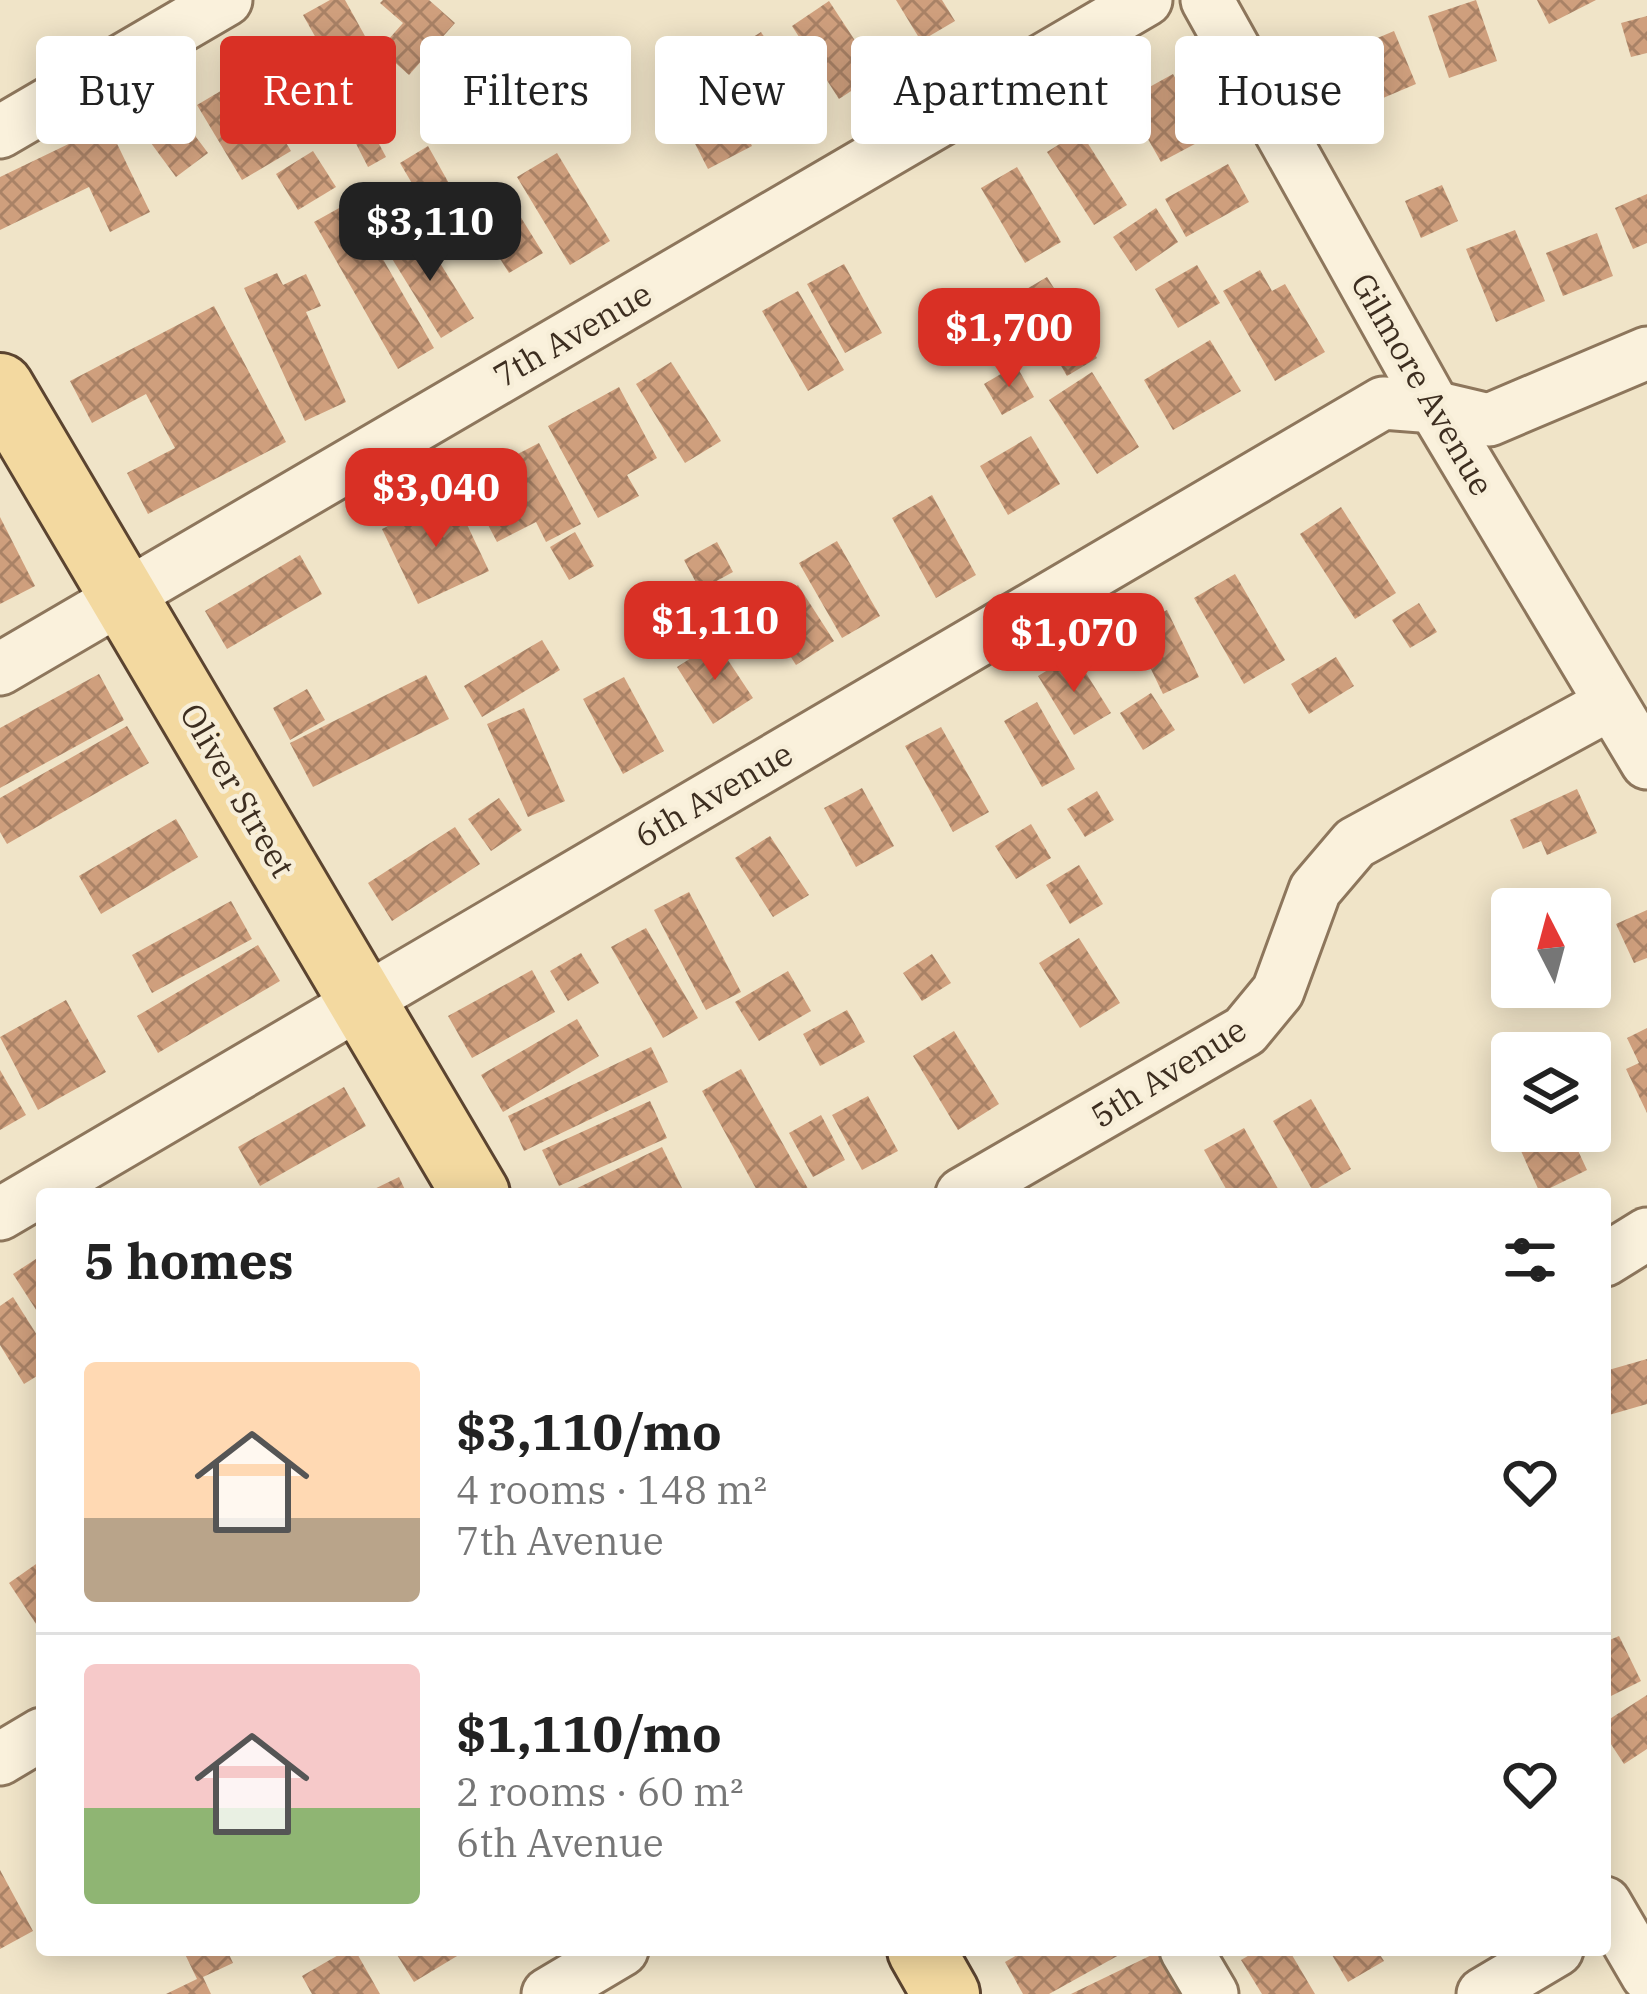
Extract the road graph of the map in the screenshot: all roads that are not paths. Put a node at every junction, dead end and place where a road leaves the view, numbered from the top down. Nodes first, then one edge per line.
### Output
1 (226, 0) edge
2 (1146, 0) edge
3 (1206, 1) edge
4 (0, 131) edge
5 (1647, 352) edge
6 (0, 387) edge
7 (1434, 407) junction
8 (125, 594) junction
9 (0, 669) edge
10 (1610, 704) junction
11 (1647, 763) edge
12 (359, 1000) junction
13 (44, 1188) edge
14 (472, 1188) edge
15 (972, 1188) edge
16 (36, 1193) edge
17 (0, 1214) edge
18 (1647, 1234) edge
19 (1611, 1255) edge
20 (36, 1738) edge
21 (0, 1759) edge
22 (1618, 1909) edge
23 (612, 1956) edge
24 (924, 1956) edge
25 (1190, 1956) edge
26 (1547, 1956) edge
27 (1647, 1975) edge
28 (548, 1994) edge
29 (946, 1994) edge
30 (1212, 1994) edge
31 (1483, 1994) edge

1 - 4 street
2 - 8 street, 7th Avenue
3 - 7 street, Gilmore Avenue
5 - 7 street, 6th Avenue
6 - 8 main road, Oliver Street
7 - 10 street, Gilmore Avenue
7 - 12 street, 6th Avenue
8 - 9 street, 7th Avenue
8 - 12 main road, Oliver Street
10 - 11 street, Gilmore Avenue
10 - 15 street, 5th Avenue
12 - 13 street, 6th Avenue
12 - 14 main road, Oliver Street
16 - 17 street, 6th Avenue
18 - 19 street
20 - 21 street
22 - 27 street
23 - 28 street
24 - 29 main road
25 - 30 street
26 - 31 street

